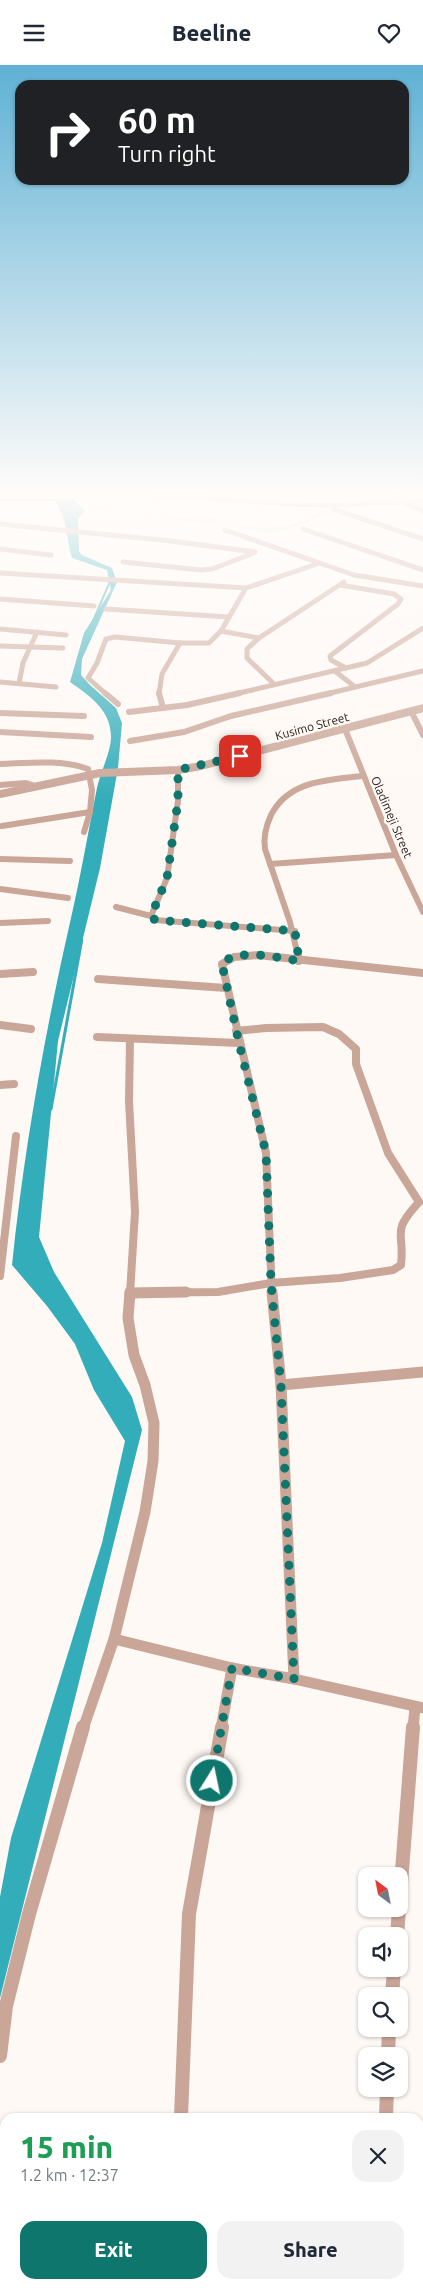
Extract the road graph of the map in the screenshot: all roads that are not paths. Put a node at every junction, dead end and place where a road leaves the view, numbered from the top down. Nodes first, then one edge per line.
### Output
1 (243, 594) edge
2 (327, 594) edge
3 (392, 594) edge
4 (0, 599) edge
5 (94, 606) dead end
6 (106, 609) dead end
7 (229, 617) junction
8 (423, 628) edge
9 (0, 629) edge
10 (221, 631) junction
11 (37, 632) junction
12 (66, 635) dead end
13 (259, 638) junction
14 (180, 643) junction
15 (0, 646) edge
16 (29, 648) junction
17 (62, 648) dead end
18 (346, 669) junction
19 (423, 671) edge
20 (336, 672) junction
21 (0, 682) edge
22 (19, 683) junction
23 (274, 683) junction
24 (56, 687) dead end
25 (354, 687) junction
26 (118, 704) dead end
27 (163, 708) junction
28 (423, 708) edge
29 (411, 711) junction
30 (129, 712) dead end
31 (0, 713) edge
32 (84, 716) dead end
33 (344, 729) junction
34 (0, 732) edge
35 (423, 735) edge
36 (91, 737) dead end
37 (130, 741) dead end
38 (0, 764) edge
39 (178, 770) junction
40 (90, 775) junction
41 (362, 776) junction
42 (0, 785) edge
43 (35, 786) junction
44 (0, 794) edge
45 (90, 811) junction
46 (2, 826) dead end
47 (84, 832) dead end
48 (396, 855) junction
49 (0, 859) edge
50 (70, 861) dead end
51 (270, 864) junction
52 (412, 887) junction
53 (423, 887) edge
54 (0, 889) edge
55 (68, 898) dead end
56 (116, 907) dead end
57 (423, 912) edge
58 (151, 916) junction
59 (48, 921) dead end
60 (0, 923) edge
61 (295, 931) junction
62 (299, 961) junction
63 (33, 972) dead end
64 (423, 973) edge
65 (0, 974) edge
66 (98, 979) dead end
67 (226, 988) junction
68 (0, 1025) edge
69 (31, 1029) dead end
70 (236, 1031) junction
71 (97, 1037) dead end
72 (130, 1039) junction
73 (239, 1043) junction
74 (14, 1084) dead end
75 (0, 1085) edge
76 (16, 1136) dead end
77 (421, 1202) edge
78 (1, 1270) edge
79 (271, 1283) junction
80 (130, 1293) junction
81 (423, 1372) edge
82 (281, 1385) junction
83 (114, 1639) junction
84 (232, 1668) junction
85 (294, 1679) junction
86 (419, 1707) edge
87 (398, 1927) edge
88 (0, 2056) edge
89 (387, 2097) edge
90 (181, 2113) edge
91 (386, 2113) edge

1 - 7 street
2 - 13 street
3 - 18 street
4 - 5 street
6 - 7 street
7 - 10 street
8 - 18 street
9 - 11 street
10 - 13 street
10 - 14 street
11 - 12 street
11 - 16 street
13 - 23 street
14 - 26 street
14 - 27 street
15 - 16 street
16 - 17 street
16 - 22 street
18 - 20 street
19 - 25 street
20 - 23 street
20 - 25 street
21 - 22 street
22 - 24 street
23 - 27 street
25 - 37 street
27 - 30 street
28 - 29 street, Kusimo Street
29 - 33 street, Kusimo Street
29 - 35 street
31 - 32 street
33 - 39 street, Kusimo Street
33 - 41 street, Oladimeji Street
34 - 36 street
38 - 40 street
39 - 40 street, Kusimo Street
39 - 58 street
40 - 43 street, Kusimo Street
40 - 45 street
41 - 48 street, Oladimeji Street
41 - 51 street
42 - 43 street
43 - 44 street, Kusimo Street
45 - 46 street
45 - 47 street
48 - 51 street
48 - 52 street, Oladimeji Street
49 - 50 street
51 - 61 street
52 - 53 street
52 - 57 street, Oladimeji Street
54 - 55 street
56 - 58 street
58 - 61 street
59 - 60 street
61 - 62 street
62 - 64 street
62 - 67 street
63 - 65 street
66 - 67 street
67 - 70 street
68 - 69 street
70 - 73 street
70 - 77 street
71 - 72 street
72 - 73 street
72 - 80 street
73 - 79 street
74 - 75 street
76 - 78 street
77 - 79 street
79 - 80 street
79 - 82 street
80 - 83 street
81 - 82 street
82 - 85 street
83 - 84 street
83 - 88 street
84 - 85 street
84 - 90 street
85 - 86 street
86 - 87 street
89 - 91 street

